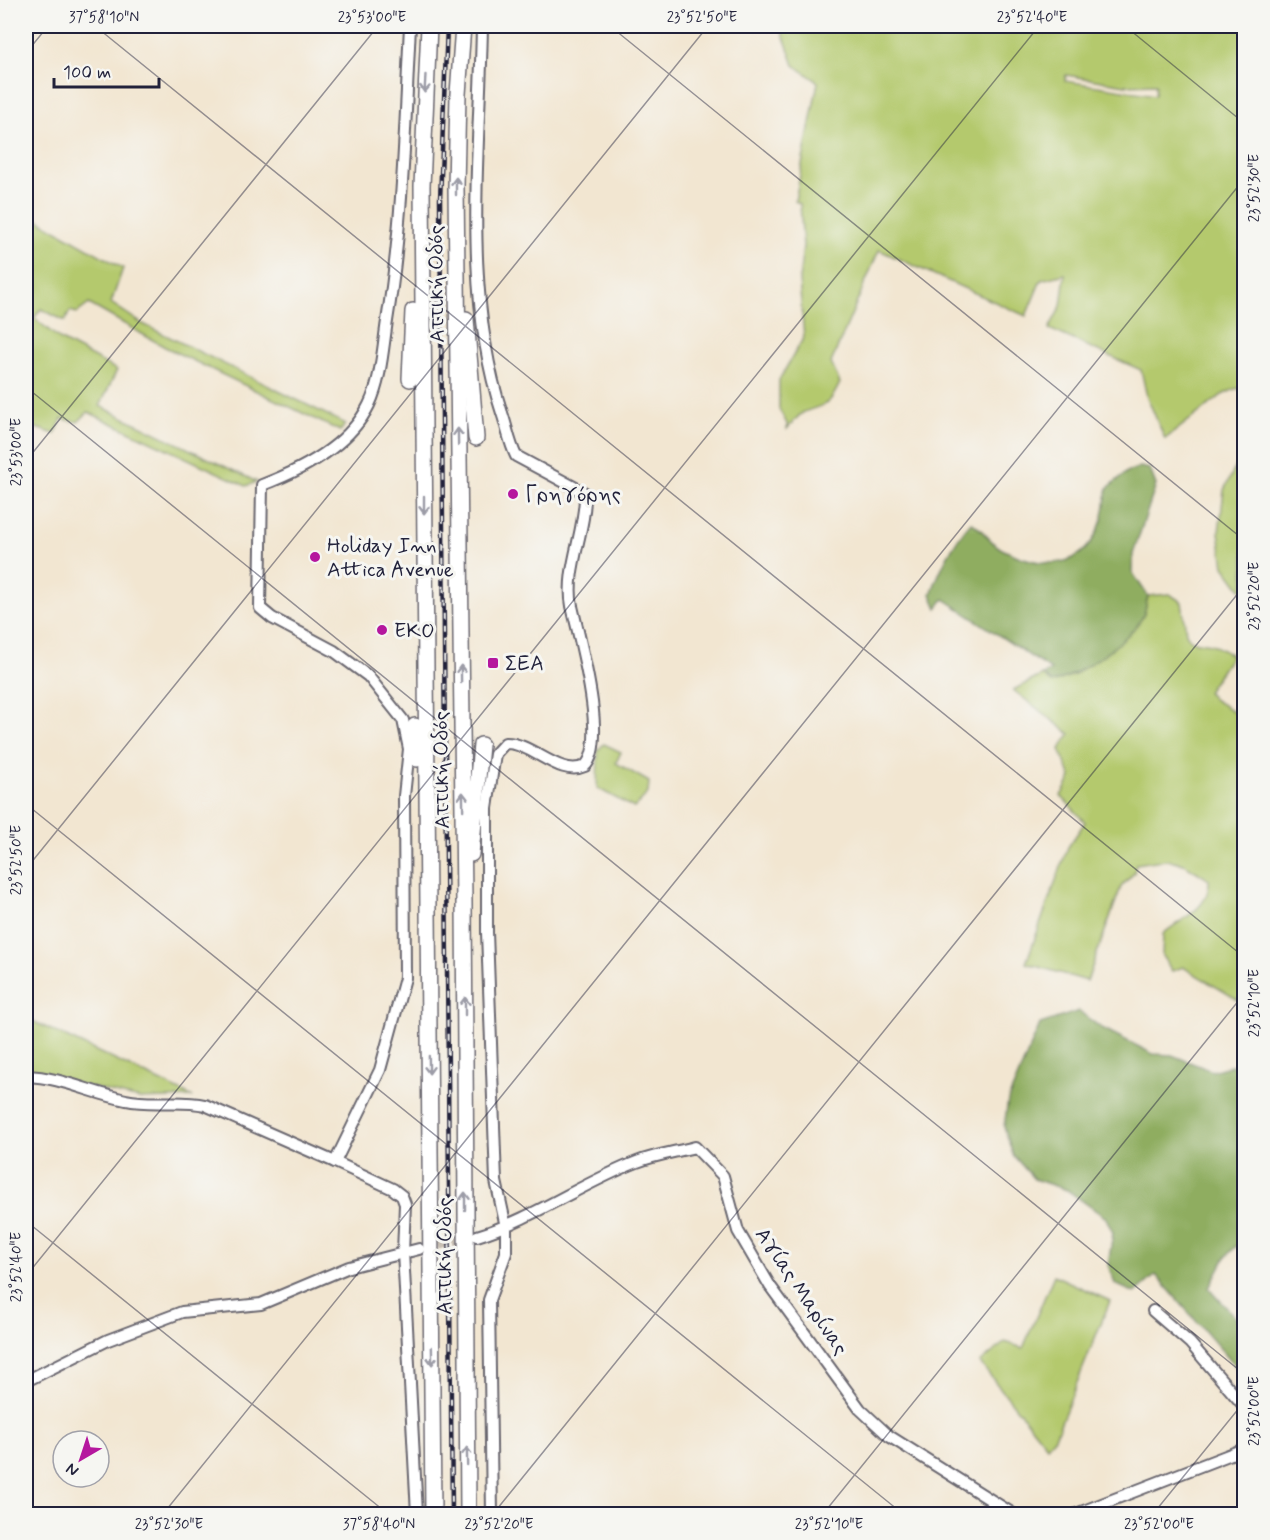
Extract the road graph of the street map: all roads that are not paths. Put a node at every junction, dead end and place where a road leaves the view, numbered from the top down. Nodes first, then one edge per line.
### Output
1 (410, 26) edge
2 (429, 26) edge
3 (463, 26) edge
4 (482, 26) edge
5 (422, 243) junction
6 (456, 245) junction
7 (410, 379) dead end
8 (476, 438) dead end
9 (415, 726) dead end
10 (481, 745) dead end
11 (464, 902) junction
12 (428, 986) junction
13 (26, 1076) edge
14 (335, 1162) junction
15 (506, 1227) junction
16 (477, 1236) tunnel mouth
17 (418, 1250) tunnel mouth
18 (403, 1252) junction
19 (1154, 1311) dead end
20 (26, 1381) edge
21 (1245, 1406) edge
22 (1245, 1449) edge
23 (999, 1507) junction
24 (417, 1515) edge
25 (433, 1515) edge
26 (468, 1515) edge
27 (492, 1515) edge
28 (939, 1515) edge
29 (1012, 1515) edge
30 (1076, 1515) edge

1 - 14 street
2 -> 5 highway, Αττική Οδός
6 -> 3 highway, Αττική Οδός
4 - 15 street
5 - 7 highway
5 -> 12 highway, Αττική Οδός
6 - 8 highway
11 -> 6 highway, Αττική Οδός
9 - 12 highway
10 - 11 highway
26 -> 11 highway, Αττική Οδός
12 -> 25 highway, Αττική Οδός
13 - 14 street
14 - 18 street
15 - 16 street
15 - 23 street, Αγίας Μαρίνας
15 - 27 street
17 - 18 street
18 - 20 street
18 - 24 street
19 - 21 street
22 - 30 street
23 - 28 street
23 - 29 street, Αγίας Μαρίνας

